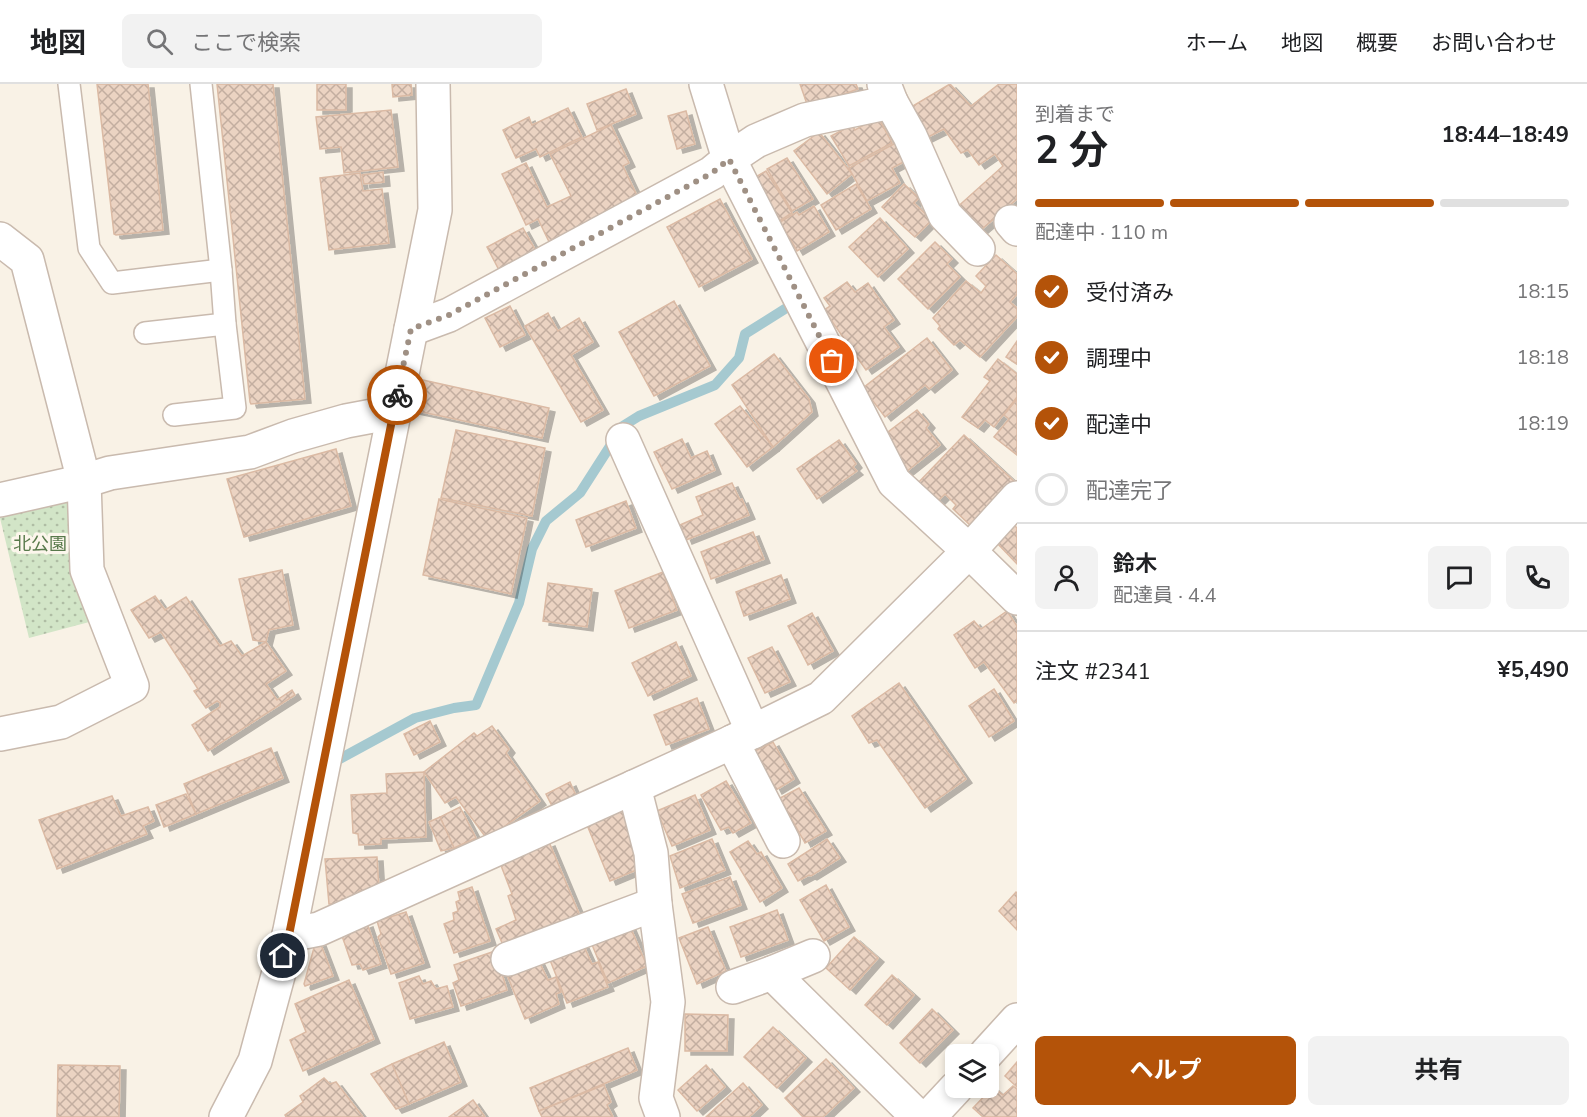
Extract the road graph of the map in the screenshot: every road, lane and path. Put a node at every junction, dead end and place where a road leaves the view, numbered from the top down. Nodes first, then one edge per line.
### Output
1 (69, 84) edge
2 (201, 84) edge
3 (434, 84) edge
4 (706, 84) edge
5 (888, 93) edge
6 (729, 159) junction
7 (0, 239) edge
8 (978, 249) dead end
9 (222, 270) junction
10 (225, 324) junction
11 (411, 329) junction
12 (145, 333) dead end
13 (394, 412) junction
14 (174, 415) dead end
15 (623, 440) dead end
16 (84, 481) junction
17 (1017, 498) edge
18 (0, 500) edge
19 (969, 551) junction
20 (1017, 598) edge
21 (0, 734) edge
22 (743, 737) junction
23 (634, 787) junction
24 (783, 841) dead end
25 (655, 904) junction
26 (289, 935) junction
27 (813, 956) dead end
28 (508, 959) dead end
29 (772, 973) junction
30 (733, 987) dead end
31 (1017, 1020) edge
32 (995, 1044) edge
33 (947, 1098) edge
34 (226, 1117) edge
35 (663, 1117) edge
36 (918, 1117) edge
37 (929, 1117) edge

1 - 9 lane
2 - 9 lane
3 - 11 street
4 - 6 street
5 - 6 street
5 - 8 street
6 - 11 street
6 - 19 street
7 - 16 street
9 - 10 lane
10 - 12 lane
10 - 14 lane
11 - 13 street
13 - 16 street
13 - 26 street
15 - 22 street
16 - 18 street
16 - 21 street
17 - 19 street
19 - 20 street
19 - 22 street
22 - 23 street
22 - 24 street
23 - 25 street
23 - 26 street
25 - 28 street
25 - 35 street
26 - 34 street
27 - 29 street
29 - 30 street
29 - 36 street
31 - 32 street
33 - 37 street

